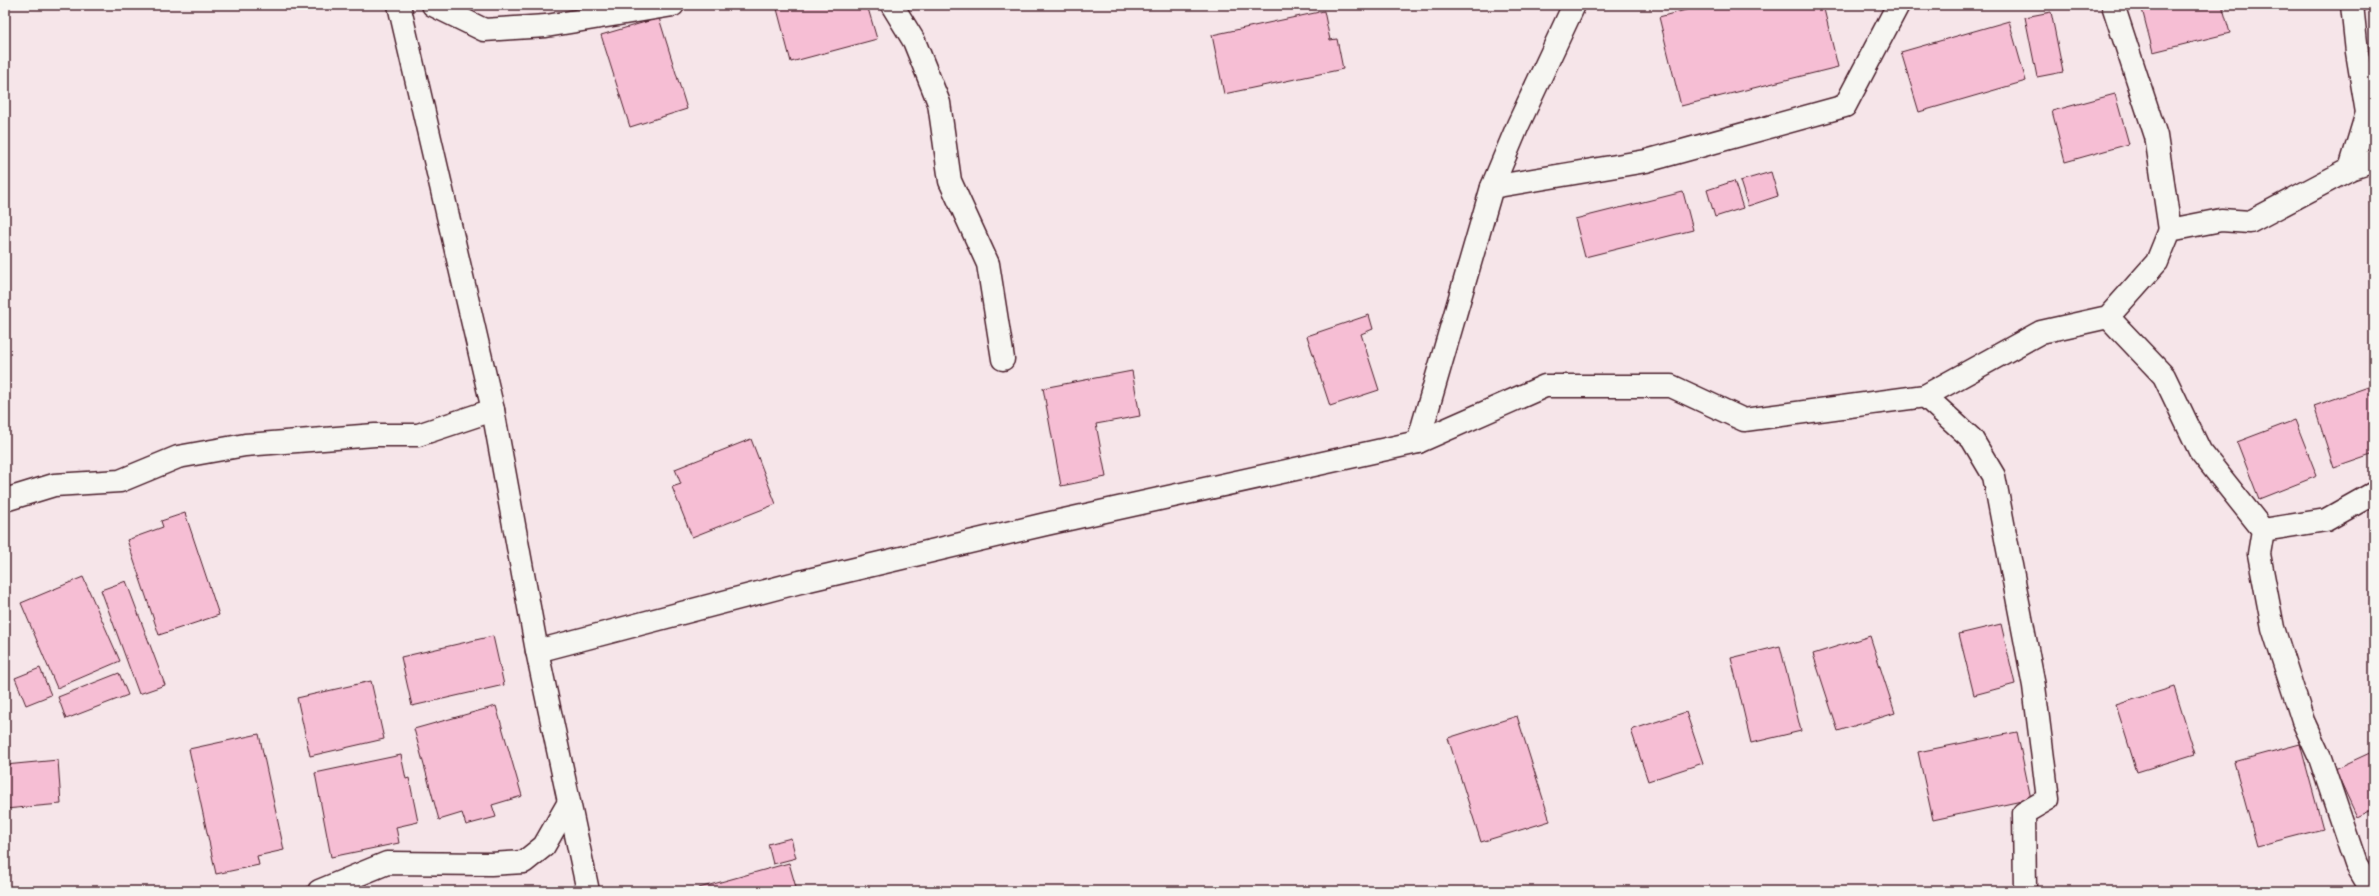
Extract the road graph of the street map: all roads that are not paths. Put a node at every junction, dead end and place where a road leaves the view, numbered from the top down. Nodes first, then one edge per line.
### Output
1 (399, 5) edge
2 (432, 5) edge
3 (673, 5) edge
4 (892, 5) edge
5 (1574, 5) edge
6 (1898, 5) edge
7 (2113, 5) edge
8 (2352, 5) edge
9 (2374, 161) edge
10 (2350, 169) junction
11 (1492, 187) junction
12 (2170, 230) junction
13 (2108, 317) junction
14 (1003, 359) dead end
15 (1924, 396) junction
16 (493, 410) junction
17 (1418, 442) junction
18 (2374, 493) edge
19 (5, 500) edge
20 (2263, 530) junction
21 (537, 651) junction
22 (568, 804) junction
23 (319, 891) edge
24 (588, 891) edge
25 (2025, 891) edge
26 (2372, 891) edge

1 - 16 street
2 - 3 street
4 - 14 street
5 - 11 street
6 - 11 street
7 - 12 street
8 - 10 street
9 - 10 street
10 - 12 street
11 - 17 street
12 - 13 street
13 - 15 street
13 - 20 street
15 - 17 street
15 - 25 street
16 - 19 street
16 - 21 street
17 - 21 street
18 - 20 street
20 - 26 street
21 - 22 street
22 - 23 street
22 - 24 street

